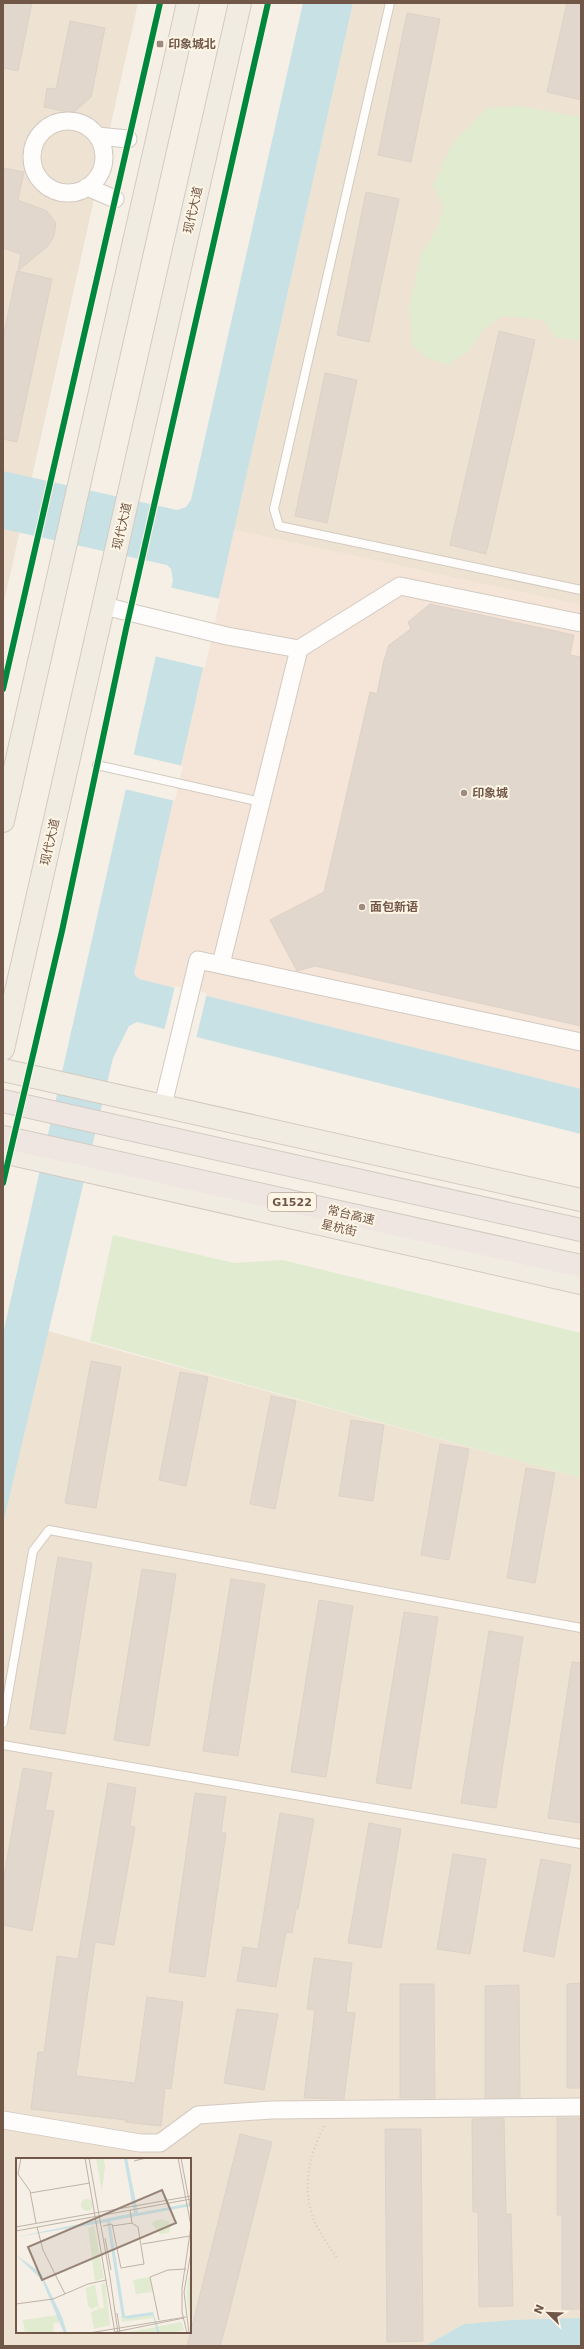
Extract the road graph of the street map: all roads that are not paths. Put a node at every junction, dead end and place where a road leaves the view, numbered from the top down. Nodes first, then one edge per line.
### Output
1 (188, 3) edge
2 (240, 3) edge
3 (390, 3) edge
4 (97, 136) junction
5 (128, 138) dead end
6 (87, 187) junction
7 (115, 199) dead end
8 (581, 590) edge
9 (104, 606) junction
10 (581, 623) edge
11 (299, 650) junction
12 (97, 765) dead end
13 (261, 802) junction
14 (3, 821) edge
15 (221, 964) junction
16 (581, 1042) edge
17 (3, 1049) edge
18 (3, 1070) edge
19 (3, 1101) edge
20 (163, 1105) junction
21 (3, 1137) edge
22 (3, 1152) edge
23 (581, 1200) edge
24 (581, 1230) edge
25 (581, 1266) edge
26 (581, 1283) edge
27 (581, 1628) edge
28 (3, 1722) edge
29 (3, 1744) edge
30 (581, 1844) edge
31 (581, 2106) edge
32 (3, 2120) edge

1 - 14 main road
2 - 9 main road, 现代大道
3 - 8 lane
4 - 5 street
4 - 6 street
4 - 6 street
6 - 7 street
9 - 11 street
9 - 17 main road, 现代大道
10 - 11 street
11 - 13 street
12 - 13 lane
13 - 15 street
15 - 16 street
15 - 20 street
18 - 20 main road
19 - 24 highway
20 - 23 main road
21 - 25 highway, 常台高速 / G1522
22 - 26 main road, 星杭街
27 - 28 lane
29 - 30 lane
31 - 32 street

